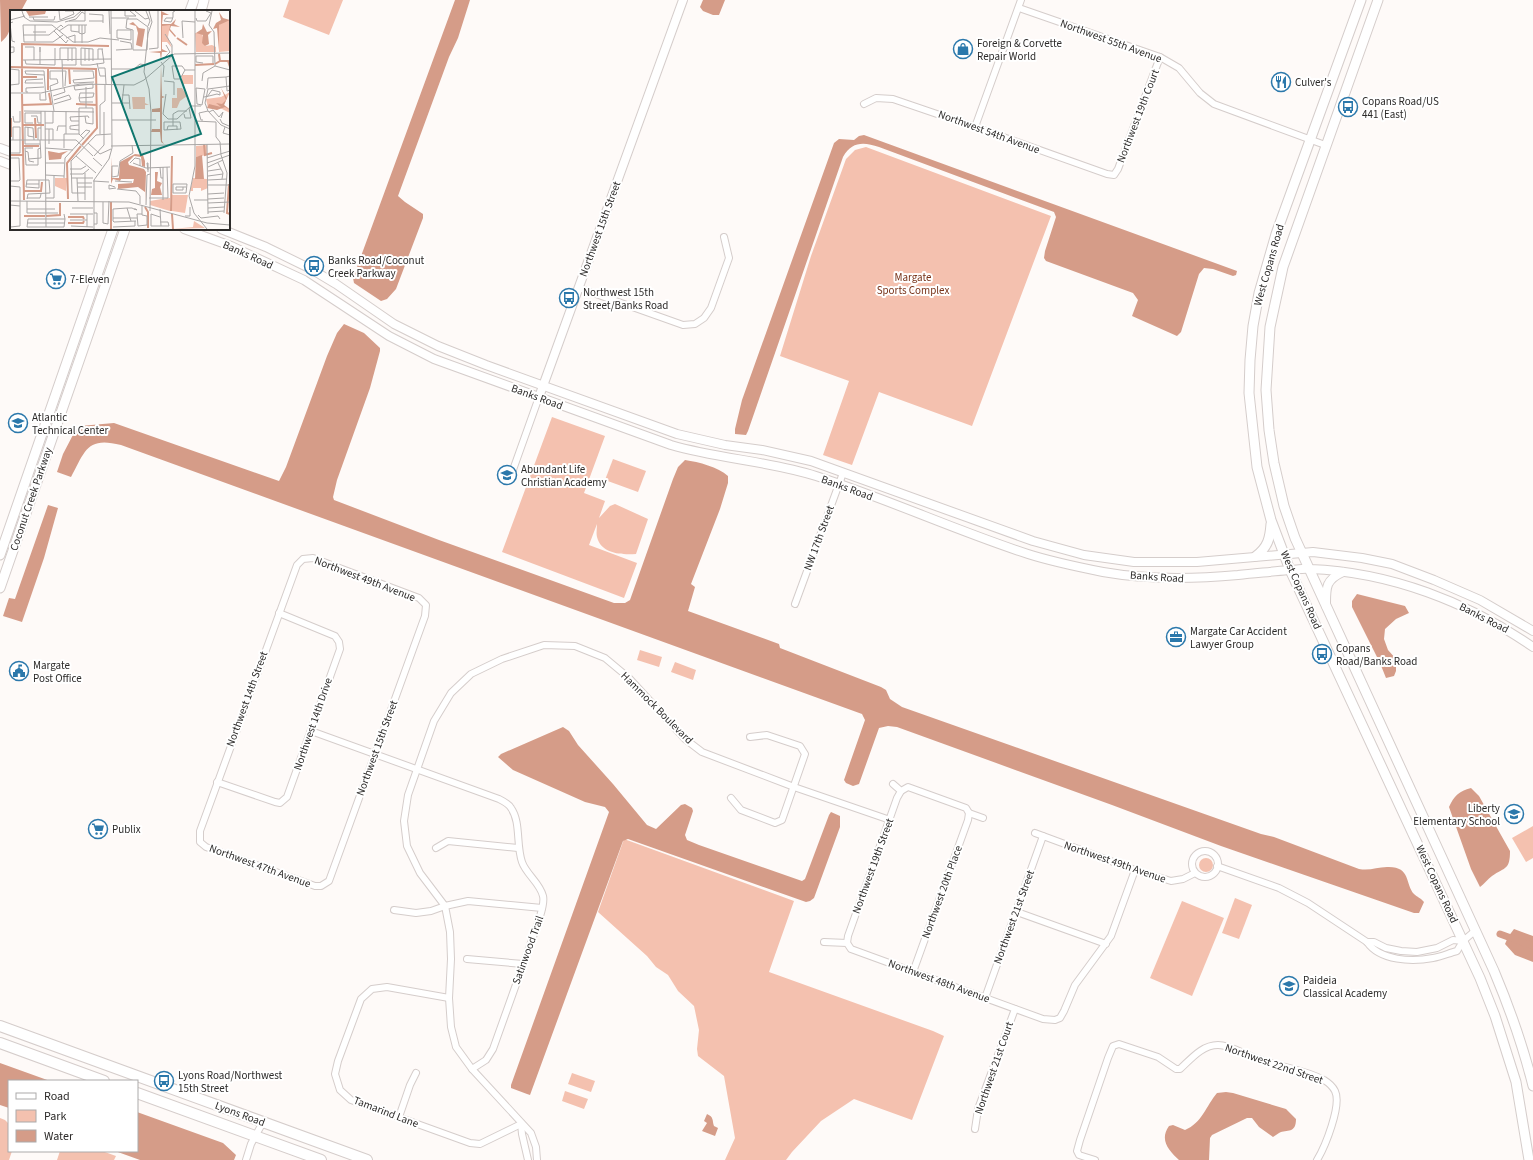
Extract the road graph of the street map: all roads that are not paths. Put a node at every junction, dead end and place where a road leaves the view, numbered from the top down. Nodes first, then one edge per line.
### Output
1 (194, 0) edge
2 (204, 0) edge
3 (683, 0) edge
4 (1021, 0) edge
5 (1361, 0) edge
6 (1378, 0) edge
7 (1019, 8) junction
8 (190, 10) edge
9 (200, 10) edge
10 (1160, 57) junction
11 (864, 104) dead end
12 (975, 127) junction
13 (1310, 139) junction
14 (1325, 145) junction
15 (0, 148) edge
16 (10, 152) edge
17 (0, 161) edge
18 (10, 165) edge
19 (1114, 175) joint
20 (113, 230) edge
21 (126, 230) edge
22 (187, 230) edge
23 (224, 230) edge
24 (724, 236) dead end
25 (579, 288) junction
26 (543, 386) junction
27 (539, 397) junction
28 (843, 473) junction
29 (509, 481) dead end
30 (839, 484) junction
31 (1271, 520) junction
32 (1302, 552) junction
33 (0, 555) edge
34 (1284, 555) junction
35 (1256, 556) junction
36 (303, 559) joint
37 (1308, 568) junction
38 (1290, 570) junction
39 (1343, 572) junction
40 (0, 588) edge
41 (795, 604) dead end
42 (426, 605) joint
43 (1326, 607) junction
44 (278, 613) junction
45 (1533, 631) edge
46 (1533, 646) edge
47 (311, 731) junction
48 (750, 737) dead end
49 (375, 754) junction
50 (417, 769) junction
51 (217, 782) junction
52 (893, 784) dead end
53 (794, 787) junction
54 (901, 791) junction
55 (731, 798) dead end
56 (969, 812) junction
57 (983, 818) dead end
58 (890, 820) junction
59 (1035, 833) dead end
60 (1043, 836) junction
61 (200, 842) joint
62 (436, 848) dead end
63 (518, 848) junction
64 (1217, 866) junction
65 (1135, 870) junction
66 (1196, 872) junction
67 (321, 886) joint
68 (445, 906) junction
69 (542, 908) junction
70 (394, 910) dead end
71 (1017, 912) junction
72 (1476, 930) junction
73 (1463, 941) junction
74 (824, 942) dead end
75 (1367, 942) junction
76 (847, 943) junction
77 (1106, 944) junction
78 (467, 959) dead end
79 (523, 964) junction
80 (913, 972) junction
81 (449, 998) junction
82 (985, 998) junction
83 (1015, 1009) junction
84 (0, 1026) edge
85 (0, 1043) edge
86 (472, 1069) junction
87 (416, 1073) dead end
88 (101, 1080) edge
89 (1533, 1086) edge
90 (138, 1093) edge
91 (399, 1117) junction
92 (262, 1122) junction
93 (521, 1124) junction
94 (975, 1129) dead end
95 (255, 1136) junction
96 (246, 1160) edge
97 (321, 1160) edge
98 (367, 1160) edge
99 (528, 1160) edge
100 (537, 1160) edge
101 (1095, 1160) edge
102 (1317, 1160) edge
103 (1529, 1160) edge

1 - 8 main road
2 - 9 main road
3 - 25 street, Northwest 15th Street
4 - 7 street
5 - 13 main road, West Copans Road
6 - 14 main road, West Copans Road
7 - 10 street, Northwest 55th Avenue
7 - 12 street
10 - 13 street, Northwest 55th Avenue
10 - 19 street, Northwest 19th Court
11 - 12 street, Northwest 54th Avenue
12 - 19 street, Northwest 54th Avenue
13 - 14 street, Northwest 55th Avenue
13 - 31 main road, West Copans Road
14 - 32 main road, West Copans Road
15 - 16 street
17 - 18 street
20 - 33 main road, Coconut Creek Parkway
21 - 40 main road, Coconut Creek Parkway
22 - 27 street, Banks Road
23 - 26 street, Banks Road
24 - 25 street
25 - 26 street, Northwest 15th Street
26 - 27 street, Northwest 15th Street
26 - 28 street, Banks Road
27 - 29 street, Northwest 15th Street
27 - 30 street, Banks Road
28 - 30 street, NW 17th Street
28 - 35 street, Banks Road
30 - 38 street, Banks Road
30 - 41 street, NW 17th Street
31 - 34 main road, West Copans Road
31 - 35 main road
32 - 34 street, Banks Road
32 - 37 main road, West Copans Road
32 - 45 street, Banks Road
34 - 35 street, Banks Road
34 - 38 main road, West Copans Road
36 - 42 street, Northwest 49th Avenue
36 - 44 street, Northwest 14th Street
37 - 38 street, Banks Road
37 - 39 street, Banks Road
37 - 43 main road, West Copans Road
38 - 73 main road, West Copans Road
39 - 43 street
39 - 46 street, Banks Road
42 - 49 street, Northwest 15th Street
43 - 72 main road, West Copans Road
44 - 47 street, Northwest 14th Drive
44 - 51 street, Northwest 14th Street
47 - 49 street
47 - 51 street, Northwest 14th Drive
48 - 53 street
49 - 50 street
49 - 67 street, Northwest 15th Street
50 - 53 street, Hammock Boulevard
50 - 63 street, Satinwood Trail
50 - 68 street, Hammock Boulevard
51 - 61 street, Northwest 14th Street
52 - 54 street
53 - 55 street
53 - 58 street, Hammock Boulevard
54 - 56 street
54 - 58 street, Northwest 19th Street
56 - 57 street
56 - 80 street, Northwest 20th Place
58 - 76 street, Northwest 19th Street
59 - 60 street, Northwest 49th Avenue
60 - 65 street, Northwest 49th Avenue
60 - 71 street, Northwest 21st Street
61 - 67 street, Northwest 47th Avenue
62 - 63 street
63 - 69 street, Satinwood Trail
64 - 66 street
64 - 66 street
64 - 75 street
65 - 66 street, Northwest 49th Avenue
65 - 77 street
68 - 69 street
68 - 70 street
68 - 81 street, Hammock Boulevard
69 - 79 street, Satinwood Trail
71 - 77 street
71 - 82 street, Northwest 21st Street
72 - 73 street
72 - 89 main road, West Copans Road
73 - 75 street
73 - 75 street
73 - 103 main road, West Copans Road
74 - 76 street
76 - 80 street, Northwest 48th Avenue
77 - 83 street, Northwest 48th Avenue
78 - 79 street
79 - 86 street, Satinwood Trail
80 - 82 street, Northwest 48th Avenue
81 - 86 street, Hammock Boulevard
81 - 91 street, Tamarind Lane
82 - 83 street, Northwest 48th Avenue
83 - 94 street, Northwest 21st Court
84 - 92 main road, Lyons Road
85 - 88 main road
86 - 93 street, Hammock Boulevard
87 - 91 street
90 - 95 main road, Lyons Road
91 - 93 street, Tamarind Lane
92 - 95 street
92 - 98 main road, Lyons Road
93 - 99 street, Hammock Boulevard
93 - 100 street, Hammock Boulevard
95 - 96 street
95 - 97 main road, Lyons Road
101 - 102 street, Northwest 22nd Street

